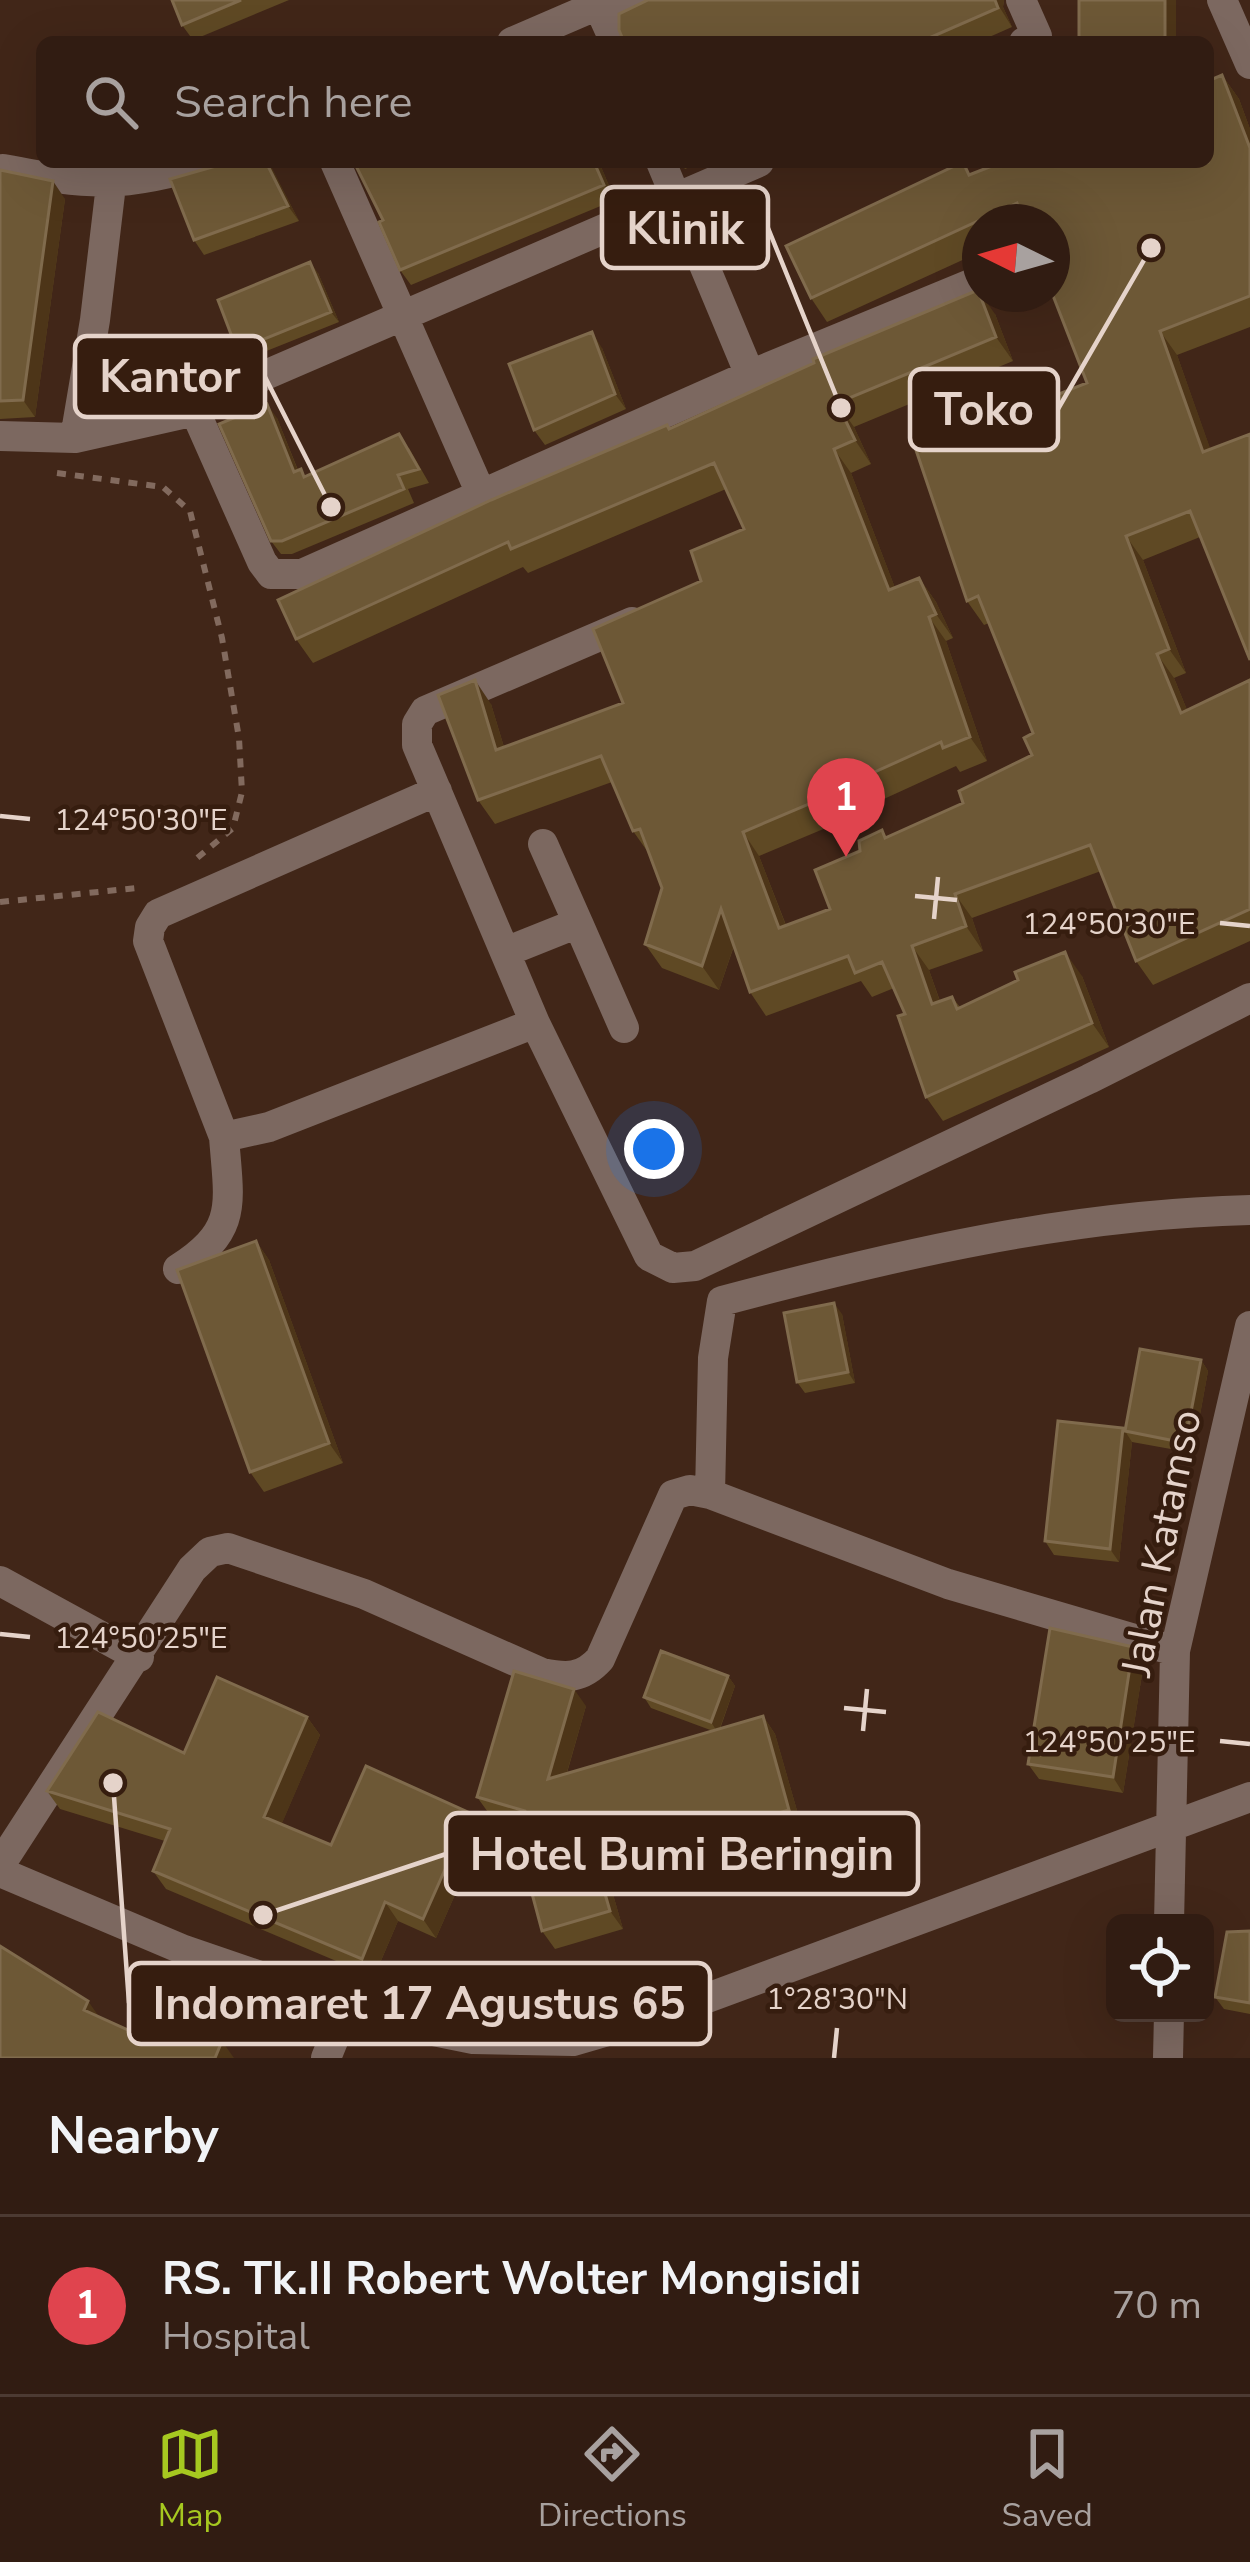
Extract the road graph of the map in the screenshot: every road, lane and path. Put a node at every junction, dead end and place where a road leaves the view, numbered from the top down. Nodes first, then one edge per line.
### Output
1 (644, 0) edge
2 (1022, 0) edge
3 (1222, 0) edge
4 (604, 16) edge
5 (533, 36) edge
6 (1037, 36) edge
7 (1250, 64) edge
8 (189, 168) edge
9 (338, 168) edge
10 (663, 168) edge
11 (746, 168) edge
12 (3, 169) edge
13 (110, 184) junction
14 (676, 200) junction
15 (962, 287) edge
16 (402, 318) junction
17 (751, 375) junction
18 (195, 411) junction
19 (0, 436) edge
20 (75, 438) junction
21 (40, 471) dead end
22 (482, 496) junction
23 (653, 613) edge
24 (436, 791) junction
25 (543, 844) dead end
26 (190, 864) dead end
27 (156, 882) dead end
28 (0, 902) edge
29 (578, 923) junction
30 (508, 951) junction
31 (1250, 998) edge
32 (535, 1023) junction
33 (624, 1028) dead end
34 (224, 1137) junction
35 (1250, 1210) edge
36 (178, 1269) edge
37 (1250, 1326) edge
38 (710, 1495) junction
39 (0, 1581) edge
40 (1175, 1651) junction
41 (139, 1657) junction
42 (1250, 1798) edge
43 (1169, 1828) junction
44 (0, 1869) edge
45 (1169, 1914) edge
46 (346, 2008) junction
47 (1169, 2022) edge
48 (579, 2050) edge
49 (326, 2058) edge
50 (1168, 2058) edge

1 - 4 street
2 - 6 street
3 - 7 street
4 - 5 street
8 - 13 street
9 - 16 street
10 - 14 street
11 - 14 street
12 - 13 street
13 - 20 street
14 - 16 street
14 - 17 street
15 - 17 street
16 - 18 street
16 - 22 street
17 - 22 street
18 - 20 street
18 - 22 street
19 - 20 street
21 - 26 path
23 - 24 street
24 - 30 street
24 - 34 street
25 - 29 street
27 - 28 path
29 - 30 street
29 - 33 street
30 - 32 street
31 - 32 street
32 - 34 street
34 - 36 street
35 - 38 street
37 - 40 street, Jalan Katamso
38 - 40 street
38 - 41 street
39 - 41 street
40 - 43 street, Jalan Katamso
41 - 44 street
42 - 43 street
43 - 45 street, Jalan Katamso
43 - 48 street
44 - 46 street
46 - 48 street
46 - 49 street
47 - 50 street

